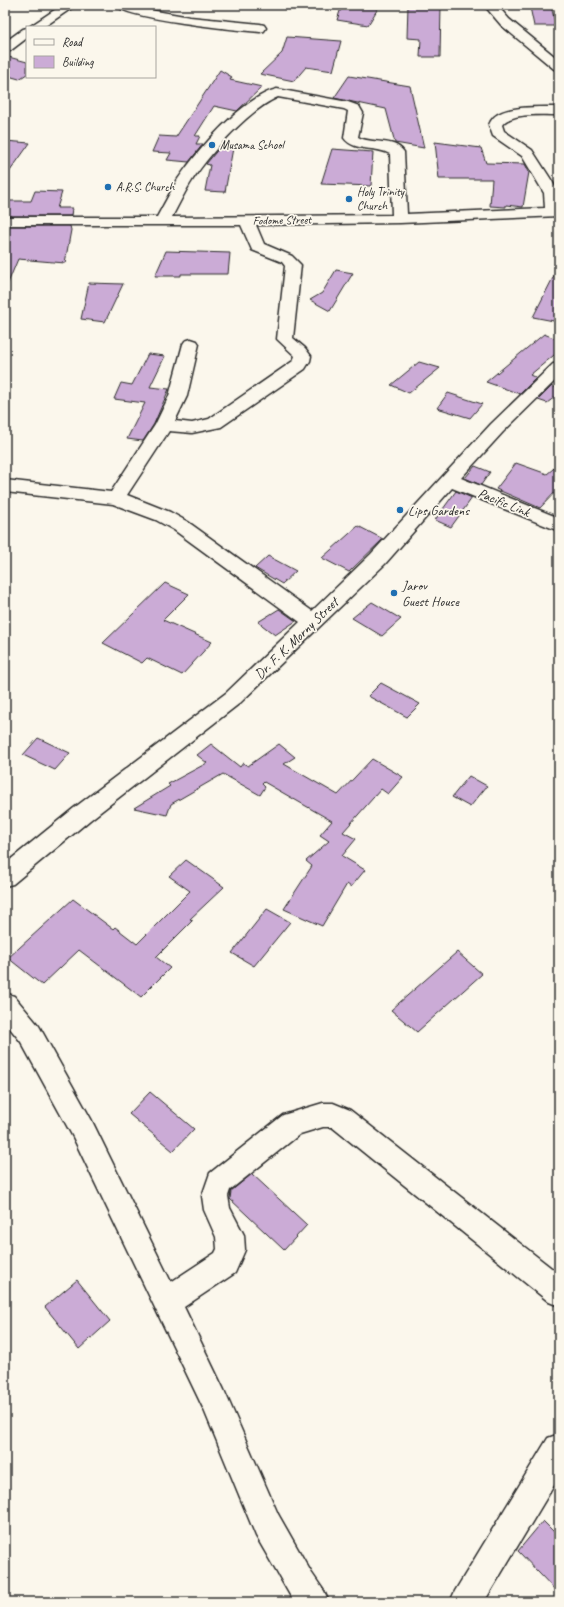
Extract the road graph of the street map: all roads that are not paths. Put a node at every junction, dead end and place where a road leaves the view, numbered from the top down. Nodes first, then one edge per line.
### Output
1 (70, 5) edge
2 (120, 5) edge
3 (490, 5) edge
4 (37, 26) edge
5 (260, 28) dead end
6 (26, 33) edge
7 (5, 48) edge
8 (558, 63) edge
9 (559, 111) edge
10 (556, 212) edge
11 (400, 219) junction
12 (162, 220) junction
13 (5, 221) edge
14 (247, 221) junction
15 (191, 344) dead end
16 (559, 368) edge
17 (164, 425) junction
18 (450, 480) junction
19 (5, 486) edge
20 (116, 498) junction
21 (559, 525) edge
22 (313, 622) junction
23 (5, 876) edge
24 (5, 1004) edge
25 (559, 1292) edge
26 (166, 1302) junction
27 (559, 1449) edge
28 (313, 1602) edge
29 (466, 1602) edge

1 - 4 street
2 - 5 street
3 - 8 street
6 - 7 street
9 - 10 street
10 - 11 street, Fodome Street
11 - 12 street
11 - 14 street, Fodome Street
12 - 13 street, Fodome Street
12 - 14 street, Fodome Street
14 - 17 street
15 - 17 street
16 - 18 street, Dr. F. K. Morny Street
17 - 20 street
18 - 21 street, Pacific Link
18 - 22 street, Dr. F. K. Morny Street
19 - 20 street
20 - 22 street
22 - 23 street, Dr. F. K. Morny Street
24 - 26 street
25 - 26 street
26 - 28 street
27 - 29 street

